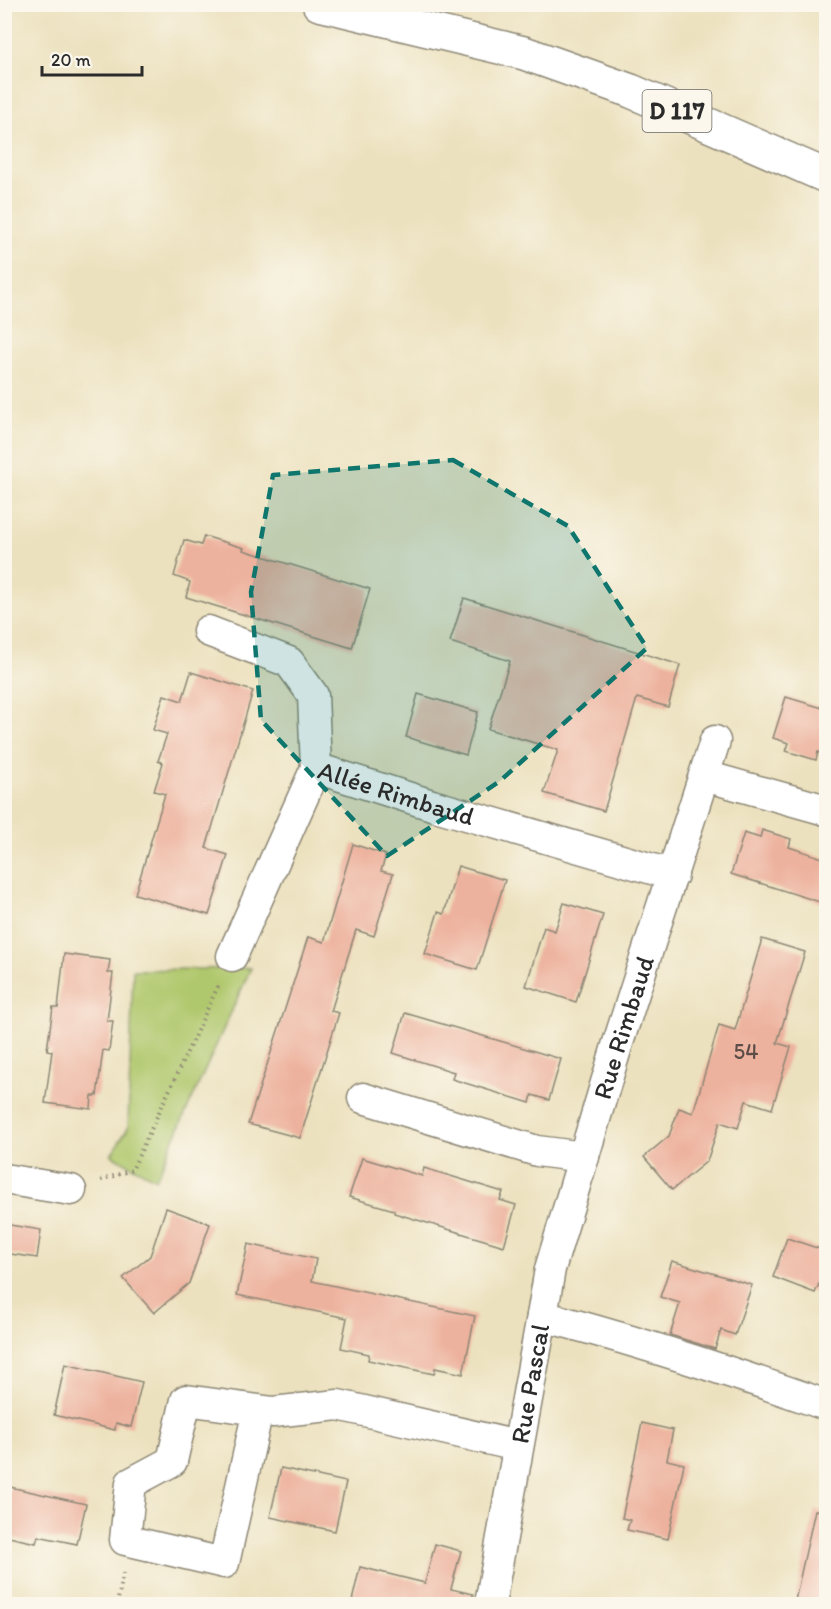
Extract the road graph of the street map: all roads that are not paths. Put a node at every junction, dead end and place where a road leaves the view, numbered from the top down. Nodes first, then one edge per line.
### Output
1 (319, 4) edge
2 (826, 176) edge
3 (208, 631) dead end
4 (716, 741) dead end
5 (316, 768) junction
6 (705, 776) junction
7 (826, 810) edge
8 (673, 875) junction
9 (232, 956) road end
10 (363, 1098) dead end
11 (584, 1157) junction
12 (4, 1179) edge
13 (71, 1190) road end
14 (542, 1316) junction
15 (826, 1405) edge
16 (258, 1410) junction
17 (518, 1446) junction
18 (490, 1605) edge

1 - 2 main road, D 117
3 - 5 street
4 - 6 street, Rue Rimbaud
5 - 8 street, Allée Rimbaud
5 - 9 street, Allée Rimbaud
6 - 7 street
6 - 8 street, Rue Rimbaud
8 - 11 street, Rue Rimbaud
10 - 11 street
11 - 14 street, Rue Rimbaud
12 - 13 street
14 - 15 street, Rue Pascal
14 - 17 street, Rue Pascal
16 - 16 street
16 - 17 street
17 - 18 street, Rue Pascal

